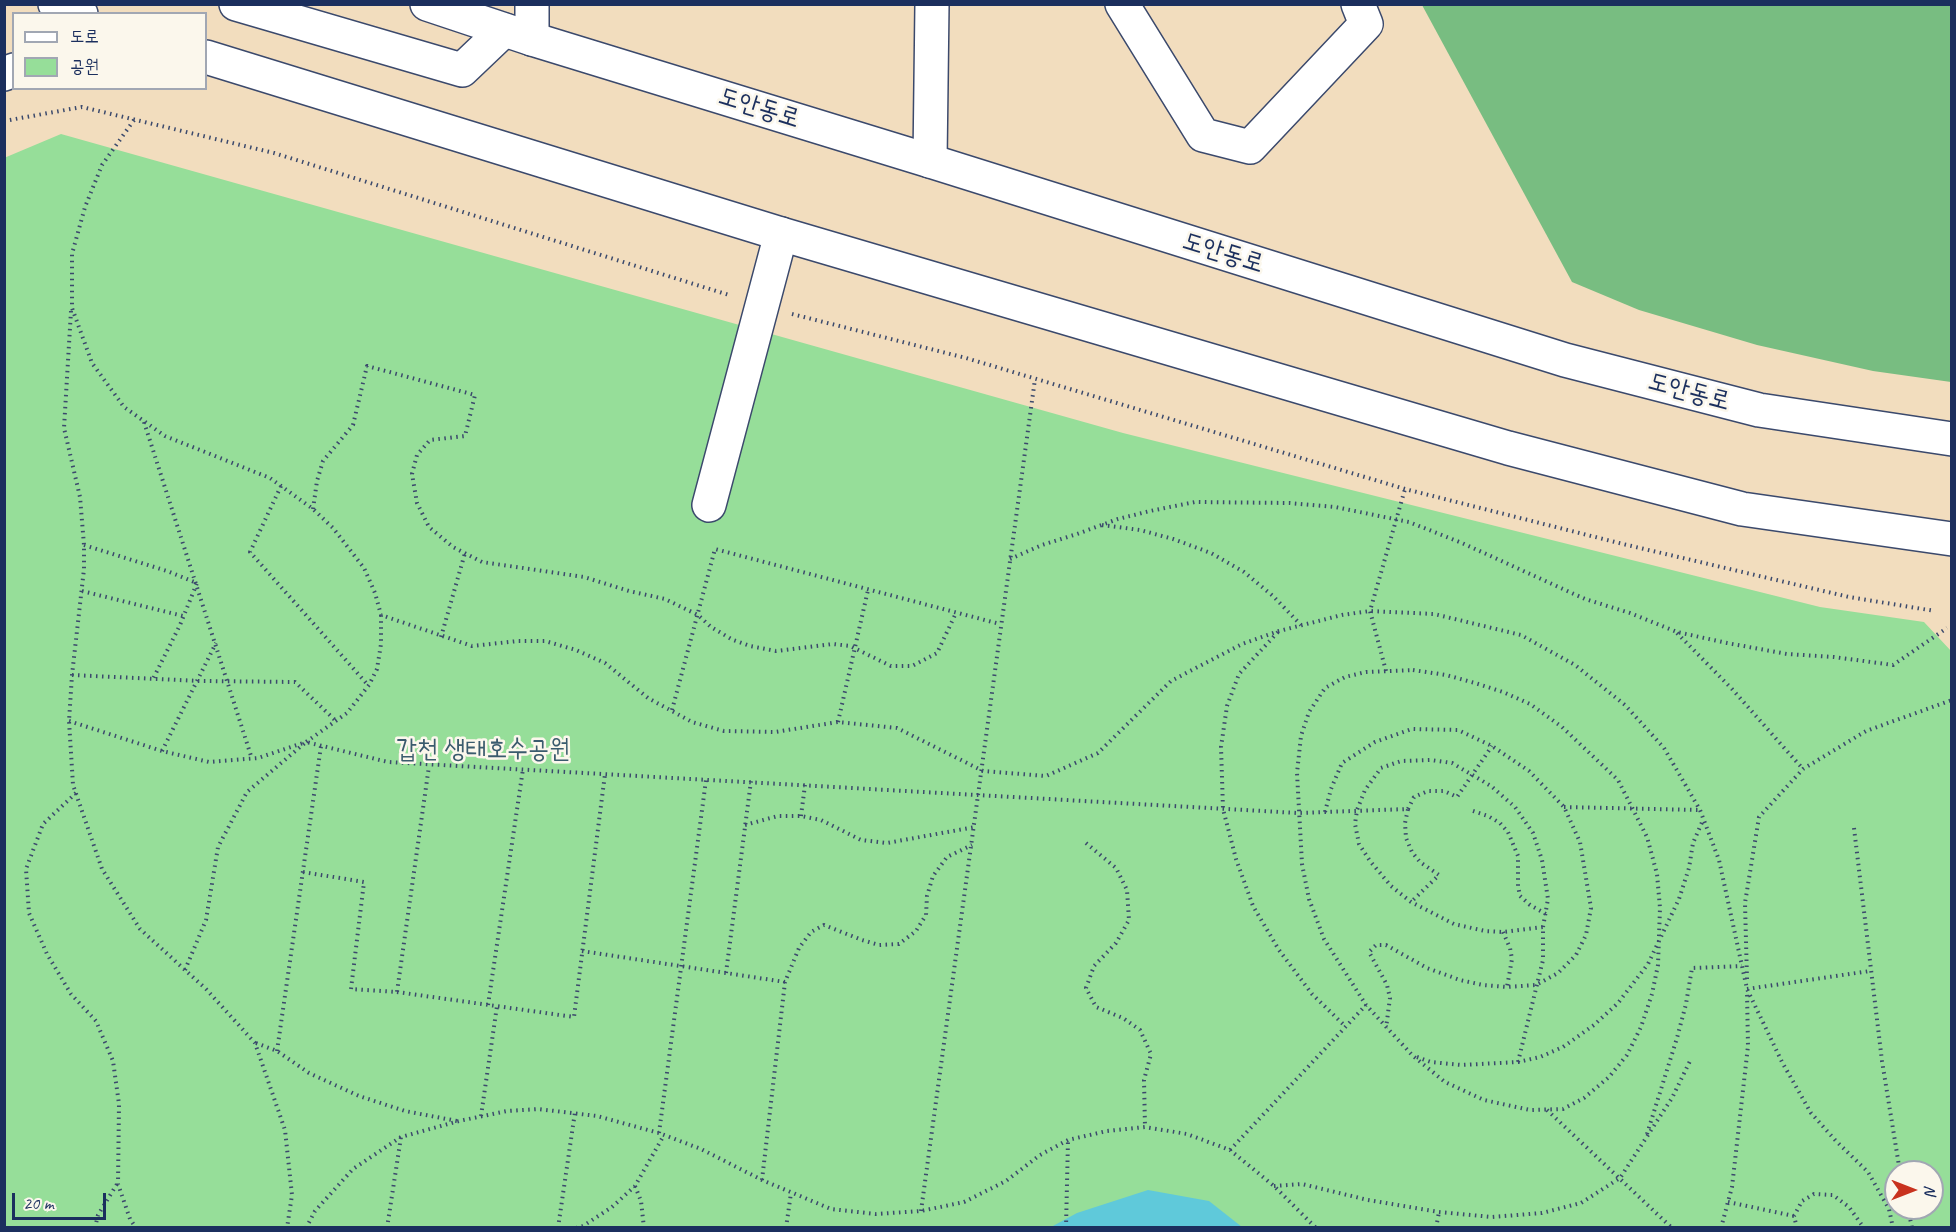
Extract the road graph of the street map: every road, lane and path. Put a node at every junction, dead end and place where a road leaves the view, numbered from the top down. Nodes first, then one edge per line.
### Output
1 (55, 4) edge
2 (236, 4) edge
3 (427, 4) edge
4 (532, 4) edge
5 (932, 4) edge
6 (1122, 4) edge
7 (1358, 4) edge
8 (76, 12) edge
9 (518, 34) junction
10 (207, 57) edge
11 (134, 120) junction
12 (4, 121) edge
13 (930, 161) junction
14 (780, 234) junction
15 (729, 295) dead end
16 (72, 308) junction
17 (789, 313) dead end
18 (1035, 379) junction
19 (144, 422) junction
20 (1952, 439) edge
21 (280, 486) junction
22 (1404, 489) junction
23 (709, 505) dead end
24 (312, 509) junction
25 (1396, 519) junction
26 (1101, 525) junction
27 (1952, 539) edge
28 (84, 545) junction
29 (465, 553) junction
30 (1010, 559) junction
31 (197, 583) junction
32 (868, 590) junction
33 (82, 591) junction
34 (1370, 611) junction
35 (1935, 611) dead end
36 (956, 613) junction
37 (381, 615) junction
38 (698, 615) junction
39 (184, 616) junction
40 (1000, 624) junction
41 (1301, 625) junction
42 (1947, 628) dead end
43 (1279, 631) junction
44 (1677, 632) junction
45 (441, 637) junction
46 (216, 643) junction
47 (855, 649) junction
48 (1386, 671) junction
49 (72, 675) junction
50 (153, 679) junction
51 (196, 680) junction
52 (228, 681) junction
53 (369, 686) junction
54 (1952, 700) edge
55 (672, 710) junction
56 (69, 721) junction
57 (336, 721) junction
58 (838, 722) junction
59 (306, 742) junction
60 (321, 746) junction
61 (1492, 746) junction
62 (162, 751) junction
63 (252, 759) junction
64 (429, 766) dead end
65 (523, 769) junction
66 (1803, 769) junction
67 (983, 771) junction
68 (605, 774) junction
69 (1473, 776) junction
70 (706, 780) junction
71 (751, 781) junction
72 (805, 785) junction
73 (76, 793) junction
74 (980, 795) junction
75 (1564, 807) junction
76 (1633, 808) junction
77 (1223, 809) junction
78 (1408, 809) junction
79 (1357, 810) junction
80 (1700, 810) junction
81 (1473, 811) dead end
82 (1325, 812) junction
83 (1298, 813) junction
84 (801, 816) junction
85 (1703, 819) junction
86 (746, 825) junction
87 (975, 826) junction
88 (1854, 828) dead end
89 (1086, 843) dead end
90 (973, 845) junction
91 (303, 872) junction
92 (1411, 902) junction
93 (1546, 914) junction
94 (1543, 927) junction
95 (1503, 932) junction
96 (1659, 942) junction
97 (582, 951) junction
98 (680, 966) junction
99 (1742, 966) junction
100 (185, 970) junction
101 (1870, 971) junction
102 (726, 974) junction
103 (785, 982) junction
104 (1536, 984) junction
105 (1507, 987) junction
106 (1747, 989) junction
107 (397, 992) junction
108 (488, 1005) junction
109 (1366, 1005) junction
110 (497, 1006) junction
111 (1345, 1026) junction
112 (1386, 1028) junction
113 (255, 1043) junction
114 (277, 1051) junction
115 (1413, 1056) junction
116 (1690, 1061) dead end
117 (1518, 1062) junction
118 (1547, 1109) junction
119 (575, 1112) junction
120 (481, 1116) junction
121 (459, 1121) junction
122 (1145, 1127) junction
123 (661, 1134) junction
124 (402, 1137) junction
125 (1068, 1140) junction
126 (1645, 1141) junction
127 (1230, 1150) junction
128 (1898, 1160) edge
129 (1620, 1179) junction
130 (762, 1180) junction
131 (118, 1184) junction
132 (635, 1186) junction
133 (1274, 1186) junction
134 (791, 1193) junction
135 (1728, 1202) junction
136 (921, 1211) junction
137 (1438, 1212) junction
138 (1794, 1216) junction
139 (95, 1227) edge
140 (136, 1227) edge
141 (287, 1227) edge
142 (306, 1227) edge
143 (387, 1227) edge
144 (463, 1227) edge
145 (477, 1227) edge
146 (558, 1227) edge
147 (576, 1227) edge
148 (645, 1227) edge
149 (786, 1227) edge
150 (1066, 1227) edge
151 (1316, 1227) edge
152 (1436, 1227) edge
153 (1672, 1227) edge
154 (1721, 1227) edge
155 (1797, 1227) edge
156 (1864, 1227) edge
157 (1893, 1227) edge

1 - 8 main road
2 - 9 main road
3 - 9 main road, 도안동로
4 - 9 main road
5 - 13 main road
6 - 7 main road
9 - 13 main road, 도안동로
10 - 14 main road
11 - 12 path
11 - 15 path
11 - 16 path
13 - 20 main road, 도안동로
14 - 23 main road
14 - 27 main road
16 - 19 path
16 - 28 path
17 - 18 path
18 - 22 path
18 - 30 path
19 - 21 path
19 - 31 path
21 - 24 path
21 - 53 path
22 - 25 path
22 - 35 path
24 - 29 path
24 - 37 path
25 - 26 path
25 - 34 path
25 - 44 path
26 - 30 path
26 - 41 path
28 - 31 path
28 - 33 path
29 - 38 path
29 - 45 path
30 - 40 path
31 - 39 path
31 - 46 path
32 - 36 path
32 - 38 path
32 - 47 path
33 - 39 path
33 - 49 path
34 - 41 path
34 - 48 path
34 - 80 path
36 - 40 path
36 - 47 path
37 - 45 path
37 - 53 path
38 - 47 path
38 - 55 path
39 - 50 path
40 - 67 path
41 - 43 path
42 - 44 path
43 - 67 path
43 - 77 path
44 - 66 path
45 - 55 path
46 - 51 path
46 - 52 path
47 - 58 path
48 - 76 path
48 - 83 path
49 - 50 path
49 - 56 path
50 - 51 path
51 - 52 path
51 - 62 path
52 - 57 path
52 - 63 path
53 - 57 path
54 - 66 path
55 - 58 path
56 - 62 path
56 - 73 path
57 - 59 path
58 - 67 path
59 - 60 path
59 - 63 path
59 - 100 path
60 - 65 path
60 - 91 path
61 - 69 path
61 - 75 path
61 - 82 path
62 - 63 path
64 - 107 path
65 - 68 path
65 - 108 path
66 - 106 path
67 - 74 path
68 - 70 path
68 - 97 path
69 - 78 path
69 - 79 path
69 - 93 path
70 - 71 path
70 - 98 path
71 - 72 path
71 - 86 path
72 - 74 path
72 - 84 path
73 - 100 path
73 - 131 path
74 - 77 path
74 - 87 path
75 - 76 path
75 - 104 path
76 - 80 path
76 - 96 path
77 - 83 path
77 - 111 path
78 - 79 path
78 - 92 path
79 - 82 path
79 - 92 path
80 - 85 path
81 - 93 path
82 - 83 path
83 - 109 path
84 - 86 path
84 - 87 path
85 - 96 path
85 - 99 path
86 - 102 path
87 - 90 path
88 - 101 path
89 - 122 path
90 - 103 path
90 - 136 path
91 - 107 path
91 - 114 path
92 - 95 path
93 - 94 path
94 - 95 path
94 - 104 path
95 - 105 path
96 - 117 path
96 - 118 path
97 - 98 path
97 - 110 path
98 - 102 path
98 - 123 path
99 - 106 path
99 - 126 path
100 - 113 path
101 - 106 path
101 - 128 path
102 - 103 path
103 - 130 path
104 - 105 path
104 - 117 path
105 - 112 path
106 - 135 path
106 - 157 path
107 - 108 path
108 - 110 path
109 - 111 path
109 - 112 path
110 - 120 path
111 - 127 path
112 - 115 path
113 - 114 path
113 - 141 path
114 - 121 path
115 - 117 path
115 - 118 path
116 - 126 path
118 - 129 path
119 - 120 path
119 - 123 path
119 - 146 path
120 - 121 path
121 - 124 path
122 - 125 path
122 - 127 path
123 - 130 path
123 - 132 path
124 - 142 path
124 - 143 path
125 - 136 path
125 - 150 path
126 - 129 path
127 - 133 path
129 - 137 path
129 - 153 path
130 - 134 path
131 - 139 path
131 - 140 path
132 - 147 path
132 - 148 path
133 - 137 path
133 - 151 path
134 - 136 path
134 - 149 path
135 - 138 path
135 - 154 path
137 - 152 path
138 - 155 path
138 - 156 path
144 - 145 path

